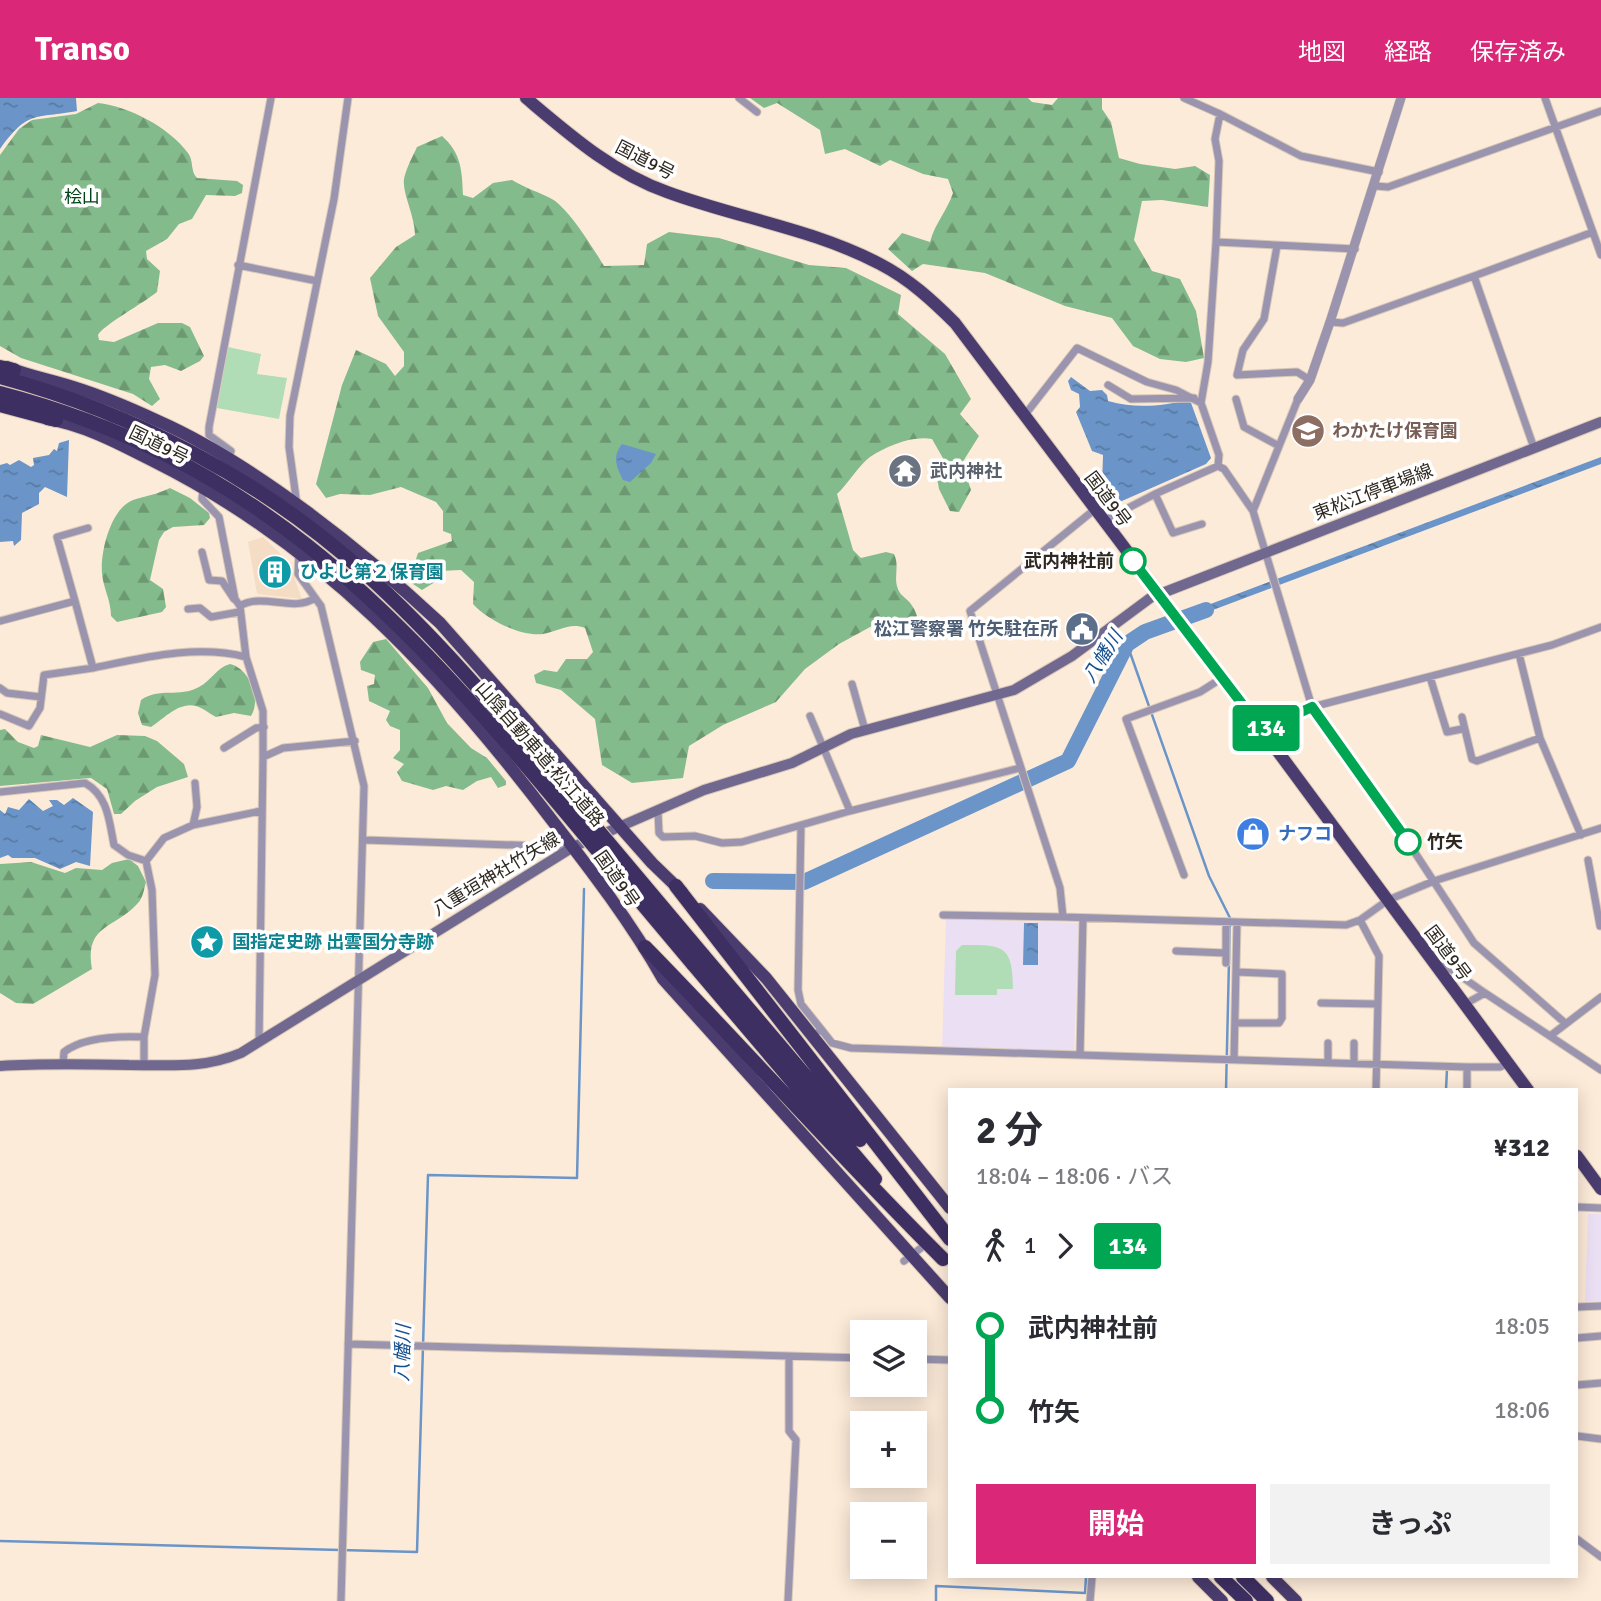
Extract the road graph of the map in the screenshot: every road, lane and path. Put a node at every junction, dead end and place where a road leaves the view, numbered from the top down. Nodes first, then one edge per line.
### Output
1 (271, 98) edge
2 (348, 98) edge
3 (526, 98) edge
4 (739, 98) edge
5 (1184, 98) edge
6 (1401, 98) edge
7 (1545, 98) edge
8 (1601, 111) edge
9 (757, 112) dead end
10 (1220, 114) junction
11 (1555, 128) junction
12 (1379, 172) junction
13 (1375, 186) junction
14 (1593, 232) junction
15 (1216, 242) junction
16 (1277, 247) junction
17 (1355, 249) junction
18 (1601, 255) edge
19 (238, 265) junction
20 (1474, 276) junction
21 (317, 281) junction
22 (1330, 322) junction
23 (5, 367) edge
24 (0, 377) edge
25 (1310, 380) junction
26 (1108, 385) dead end
27 (0, 393) edge
28 (1236, 399) dead end
29 (1298, 399) joint
30 (1198, 401) junction
31 (0, 405) edge
32 (0, 412) edge
33 (1024, 416) junction
34 (56, 420) junction
35 (1601, 422) edge
36 (1279, 446) junction
37 (1534, 448) junction
38 (228, 460) junction
39 (1218, 466) junction
40 (204, 487) junction
41 (1155, 494) junction
42 (297, 506) junction
43 (1094, 510) junction
44 (1252, 512) junction
45 (1103, 521) junction
46 (1202, 524) dead end
47 (88, 528) dead end
48 (299, 550) junction
49 (202, 552) dead end
50 (1264, 554) junction
51 (1157, 593) junction
52 (316, 598) junction
53 (75, 601) junction
54 (238, 606) junction
55 (188, 610) dead end
56 (0, 621) edge
57 (1601, 627) edge
58 (1519, 654) junction
59 (246, 657) junction
60 (93, 668) junction
61 (1430, 677) junction
62 (1222, 678) junction
63 (852, 684) dead end
64 (0, 688) edge
65 (997, 696) junction
66 (41, 697) junction
67 (1312, 707) junction
68 (0, 714) edge
69 (810, 716) dead end
70 (1462, 718) dead end
71 (264, 727) junction
72 (1462, 729) junction
73 (865, 730) junction
74 (1262, 730) junction
75 (1540, 738) junction
76 (355, 741) junction
77 (824, 746) junction
78 (224, 748) dead end
79 (263, 757) junction
80 (1020, 768) junction
81 (195, 783) dead end
82 (550, 784) junction
83 (0, 792) edge
84 (261, 811) junction
85 (850, 811) junction
86 (658, 812) junction
87 (193, 825) junction
88 (801, 825) junction
89 (620, 826) junction
90 (1601, 828) edge
91 (1581, 835) junction
92 (365, 840) junction
93 (573, 847) junction
94 (1588, 860) dead end
95 (146, 861) junction
96 (1184, 875) dead end
97 (1434, 881) junction
98 (676, 886) junction
99 (1598, 896) edge
100 (1388, 900) junction
101 (943, 915) dead end
102 (1063, 917) junction
103 (1083, 919) junction
104 (1360, 920) junction
105 (1231, 922) junction
106 (1600, 926) edge
107 (645, 947) junction
108 (1176, 951) dead end
109 (1226, 953) junction
110 (1433, 962) junction
111 (1226, 963) dead end
112 (1236, 972) junction
113 (361, 978) junction
114 (1485, 993) junction
115 (1601, 997) edge
116 (1321, 1003) dead end
117 (1378, 1004) junction
118 (1465, 1004) junction
119 (1235, 1023) junction
120 (1564, 1023) junction
121 (817, 1033) junction
122 (1550, 1036) junction
123 (144, 1037) junction
124 (1354, 1042) dead end
125 (259, 1043) junction
126 (1328, 1043) dead end
127 (1080, 1055) junction
128 (1230, 1059) junction
129 (1328, 1062) junction
130 (1509, 1062) junction
131 (1354, 1063) junction
132 (62, 1064) junction
133 (1376, 1064) junction
134 (144, 1065) junction
135 (0, 1066) edge
136 (1467, 1067) junction
137 (1601, 1070) edge
138 (1522, 1087) edge
139 (1376, 1088) edge
140 (1467, 1088) edge
141 (1578, 1157) edge
142 (1601, 1189) edge
143 (948, 1205) edge
144 (1578, 1207) edge
145 (1601, 1208) edge
146 (948, 1227) edge
147 (948, 1258) edge
148 (948, 1296) edge
149 (1601, 1306) edge
150 (1578, 1307) edge
151 (1601, 1336) edge
152 (1578, 1338) edge
153 (348, 1344) junction
154 (789, 1357) junction
155 (850, 1358) edge
156 (927, 1359) edge
157 (948, 1360) edge
158 (1601, 1383) edge
159 (1578, 1385) edge
160 (1578, 1436) edge
161 (1601, 1439) edge
162 (1578, 1540) edge
163 (1601, 1557) edge
164 (1092, 1578) edge
165 (1199, 1578) edge
166 (1222, 1578) edge
167 (1244, 1578) edge
168 (1273, 1578) edge
169 (341, 1601) edge
170 (788, 1601) edge
171 (1090, 1601) edge
172 (1222, 1601) edge
173 (1245, 1601) edge
174 (1267, 1601) edge
175 (1296, 1601) edge

1 - 19 street
2 - 21 street
3 - 33 highway, 国道9号
4 - 9 street
5 - 10 street
6 - 12 street
7 - 11 street
8 - 11 street
10 - 12 street
10 - 15 street
11 - 13 street
11 - 14 street
12 - 13 street
13 - 17 street
14 - 18 street
14 - 20 street
15 - 16 street
15 - 30 street
16 - 17 street
16 - 25 street
17 - 22 street
19 - 21 street
19 - 38 street
20 - 22 street
20 - 37 street
21 - 42 street
22 - 25 street
23 - 38 highway, 国道9号
24 - 82 highway, 山陰自動車道;松江道路
25 - 29 street
26 - 30 street
27 - 82 highway, 山陰自動車道;松江道路
28 - 36 street
29 - 36 street
30 - 33 street
30 - 39 street
31 - 34 highway
32 - 34 highway, 国道9号
33 - 43 highway, 国道9号
34 - 40 highway, 国道9号
35 - 37 main road, 東松江停車場線
36 - 44 street
37 - 50 main road, 東松江停車場線
38 - 42 highway, 国道9号
39 - 41 street
39 - 44 street
40 - 48 highway, 国道9号
40 - 54 street
41 - 45 street
41 - 46 street
42 - 89 highway, 国道9号
43 - 45 highway, 国道9号
43 - 65 street
44 - 50 street
45 - 51 highway, 国道9号
47 - 53 street
48 - 52 street
48 - 93 highway, 国道9号
49 - 54 street
50 - 51 main road, 東松江停車場線
50 - 67 street
51 - 62 highway, 国道9号
51 - 65 main road, 八重垣神社竹矢線
52 - 54 street
52 - 76 street
53 - 56 street
53 - 60 street
54 - 55 street
54 - 59 street
57 - 58 street
58 - 61 street
58 - 75 street
59 - 60 street
59 - 71 street
60 - 66 street
61 - 67 street
61 - 72 street
62 - 74 highway, 国道9号
62 - 96 street
63 - 73 street
64 - 66 street
65 - 73 main road, 八重垣神社竹矢線
65 - 80 street
66 - 68 street
67 - 74 street
67 - 97 street
69 - 77 street
70 - 72 street
71 - 78 street
71 - 79 street
72 - 75 street
73 - 77 main road, 八重垣神社竹矢線
74 - 100 highway, 国道9号
75 - 91 street
76 - 79 street
76 - 92 street
77 - 85 street
77 - 86 main road, 八重垣神社竹矢線
79 - 84 street
80 - 85 street
80 - 102 street
81 - 87 street
82 - 147 highway, 山陰自動車道;松江道路, bridge
83 - 95 street
84 - 87 street
84 - 125 street
85 - 88 street
86 - 88 street
86 - 89 main road, 八重垣神社竹矢線
87 - 95 street
88 - 121 street
89 - 93 main road, 八重垣神社竹矢線
89 - 98 highway, 国道9号
90 - 91 street
91 - 97 street
92 - 93 street
92 - 113 street
93 - 107 highway, 国道9号
93 - 113 main road, 八重垣神社竹矢線
94 - 99 street
95 - 123 street
97 - 100 street
97 - 120 street
98 - 121 highway, 国道9号
98 - 146 highway
99 - 106 street
100 - 104 street
100 - 110 highway, 国道9号
101 - 102 street
102 - 103 street
103 - 105 street
103 - 127 street
104 - 105 street
104 - 117 street
105 - 109 street
105 - 112 street
107 - 147 highway
107 - 148 highway, 国道9号
108 - 109 street
109 - 111 street
110 - 114 street
110 - 118 highway, 国道9号
112 - 119 street
112 - 119 street
113 - 125 main road, 八重垣神社竹矢線
113 - 153 street
114 - 118 street
114 - 122 street
115 - 120 street
116 - 117 street
117 - 133 street
118 - 130 highway, 国道9号
119 - 128 street
120 - 122 street
121 - 127 street
121 - 143 highway, 国道9号
122 - 137 street
123 - 132 street
123 - 134 street
124 - 131 street
125 - 134 main road, 八重垣神社竹矢線
126 - 129 street
127 - 128 street
128 - 129 street
129 - 131 street
130 - 136 street
130 - 138 highway, 国道9号
131 - 133 street
132 - 134 main road, 八重垣神社竹矢線
132 - 135 main road, 八重垣神社竹矢線
133 - 136 street
133 - 139 street
136 - 140 street
141 - 142 highway
144 - 145 street
149 - 150 street
151 - 152 street
153 - 154 street
153 - 169 street
154 - 155 street
154 - 170 street
156 - 157 street
158 - 159 street
160 - 161 street
162 - 163 street
164 - 171 street
165 - 172 highway
166 - 173 highway
167 - 174 highway
168 - 175 highway

